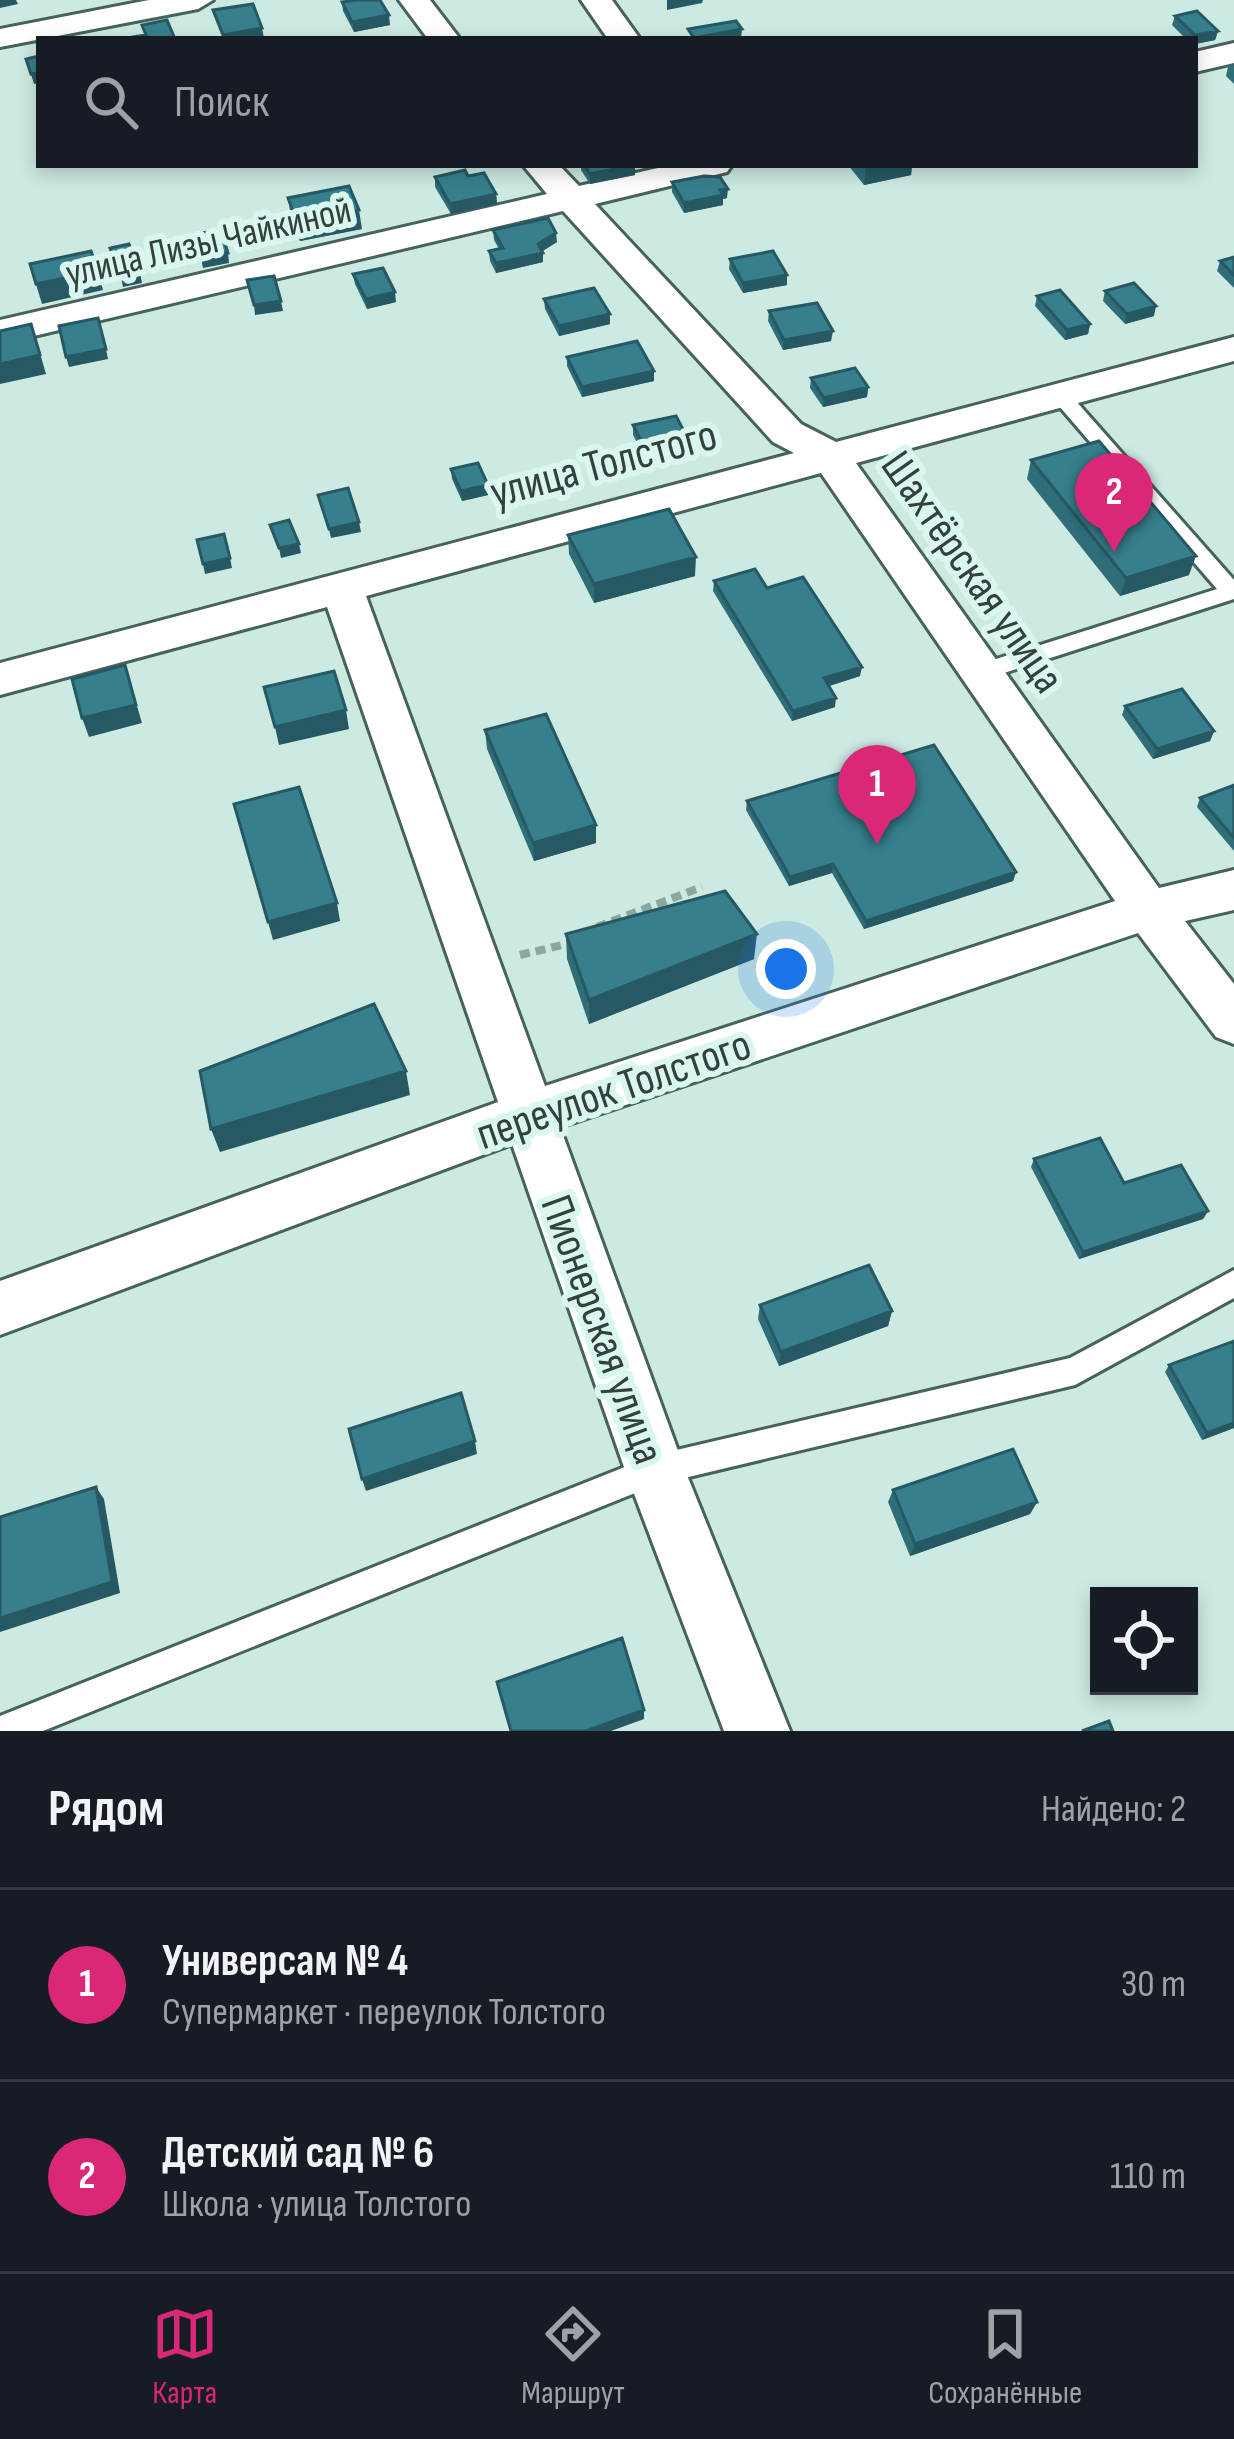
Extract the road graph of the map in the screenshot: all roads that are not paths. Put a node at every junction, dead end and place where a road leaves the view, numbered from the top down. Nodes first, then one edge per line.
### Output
1 (198, 0) edge
2 (414, 0) edge
3 (596, 0) edge
4 (75, 11) edge
5 (442, 36) edge
6 (623, 36) edge
7 (0, 38) edge
8 (1234, 53) edge
9 (1198, 61) edge
10 (542, 168) edge
11 (702, 168) edge
12 (567, 200) junction
13 (0, 332) edge
14 (1234, 349) edge
15 (1060, 395) junction
16 (830, 455) junction
17 (340, 584) junction
18 (982, 671) junction
19 (0, 679) edge
20 (1234, 890) edge
21 (1148, 910) junction
22 (1234, 1022) edge
23 (526, 1115) junction
24 (1234, 1283) edge
25 (0, 1308) edge
26 (656, 1470) junction
27 (3, 1731) edge
28 (757, 1731) edge

1 - 4 street
2 - 5 street
3 - 6 street
4 - 7 street
8 - 9 street
10 - 12 street, Шахтёрская улица
11 - 12 street, улица Лизы Чайкиной
12 - 13 street, улица Лизы Чайкиной
12 - 16 street, Шахтёрская улица
14 - 15 street, улица Толстого
15 - 16 street, улица Толстого
15 - 18 lane
16 - 17 street, улица Толстого
16 - 18 street, Шахтёрская улица
17 - 19 street, улица Толстого
17 - 23 street, Пионерская улица
18 - 21 street, Шахтёрская улица
20 - 21 street, переулок Толстого
21 - 22 street, Шахтёрская улица
21 - 23 street, переулок Толстого
23 - 25 street, переулок Толстого
23 - 26 street, Пионерская улица
24 - 26 lane
26 - 27 lane
26 - 28 street, Пионерская улица

